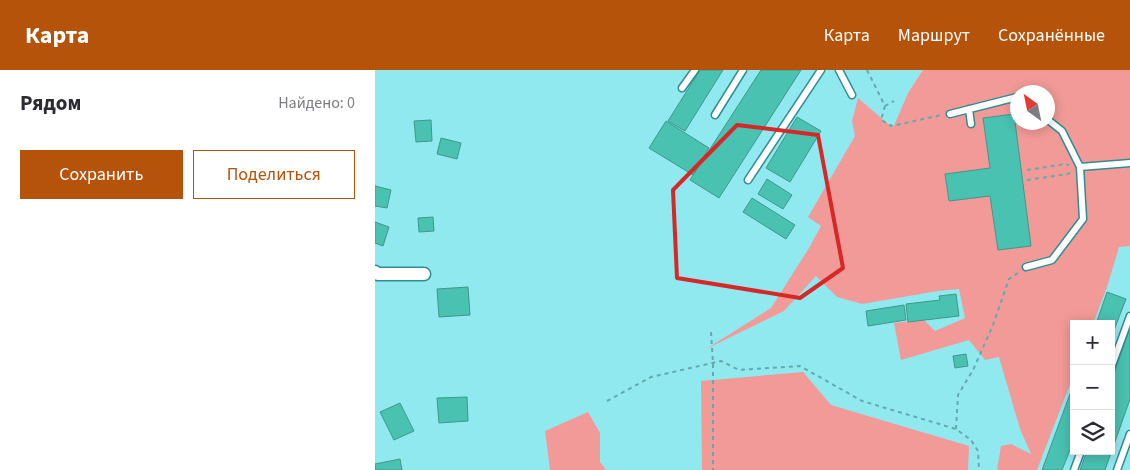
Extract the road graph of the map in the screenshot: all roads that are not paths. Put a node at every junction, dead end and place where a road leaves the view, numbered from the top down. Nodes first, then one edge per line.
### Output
1 (695, 70) edge
2 (743, 70) edge
3 (821, 70) edge
4 (839, 70) edge
5 (683, 88) dead end
6 (852, 94) dead end
7 (1010, 99) edge
8 (969, 109) junction
9 (950, 114) road end
10 (715, 115) dead end
11 (971, 124) dead end
12 (1055, 125) edge
13 (1130, 163) edge
14 (1080, 167) junction
15 (748, 180) dead end
16 (1026, 268) road end
17 (375, 272) edge
18 (424, 274) dead end
19 (1130, 316) edge
20 (1112, 365) edge
21 (1130, 434) edge
22 (1080, 455) edge
23 (1074, 470) edge
24 (1117, 470) edge

1 - 5 lane
2 - 10 lane
3 - 15 lane
4 - 6 lane
7 - 8 lane
8 - 9 lane
8 - 11 lane
12 - 14 lane
13 - 14 lane
14 - 16 lane
17 - 18 street
19 - 20 lane
21 - 24 lane
22 - 23 lane

